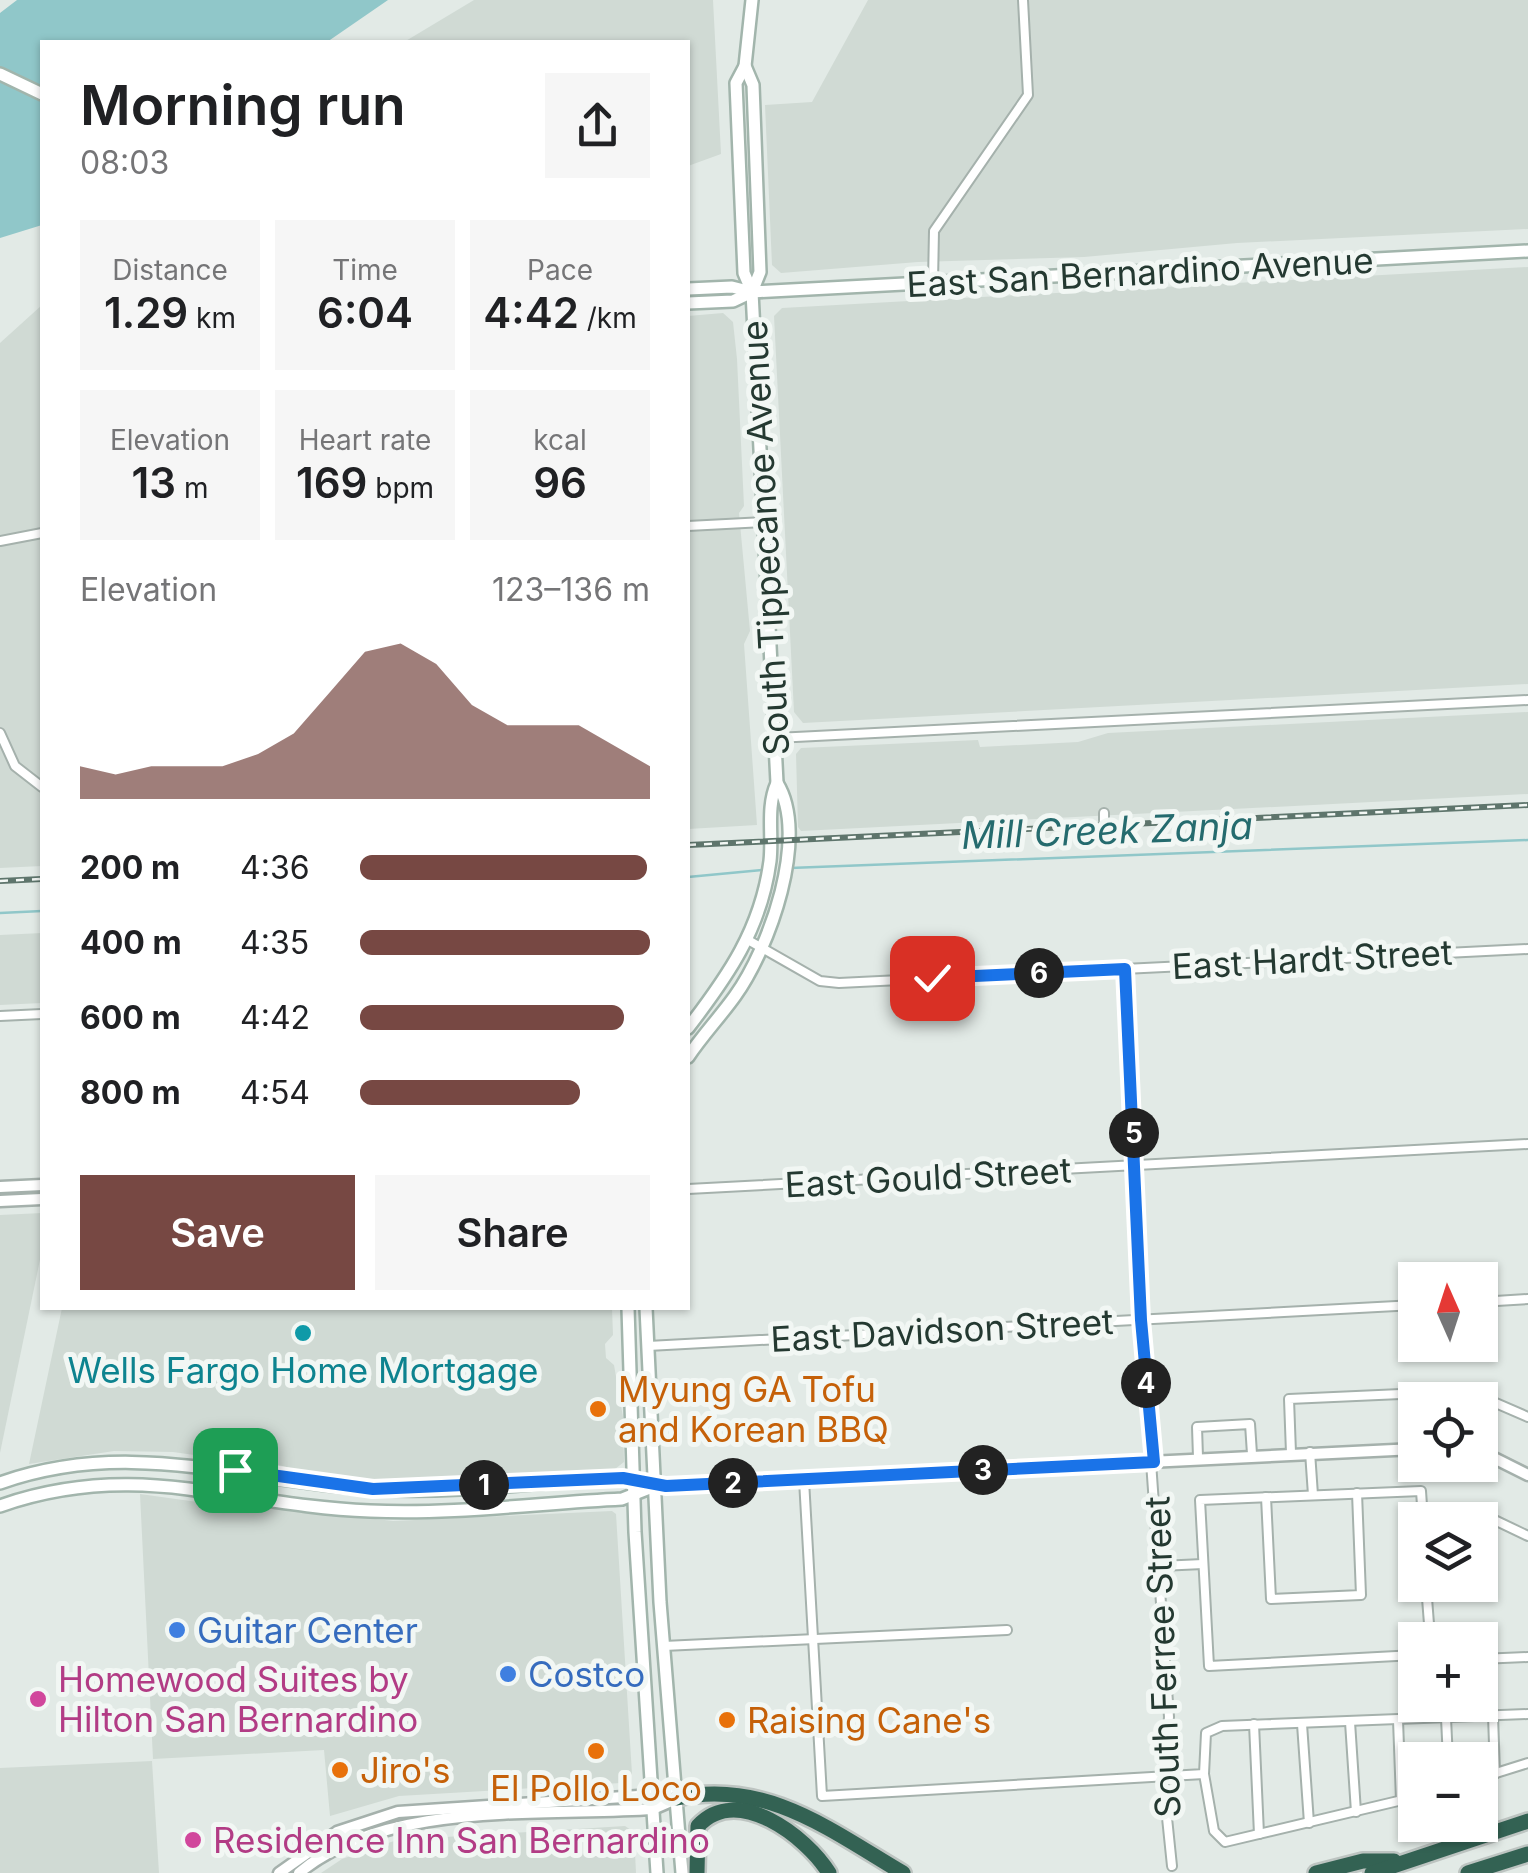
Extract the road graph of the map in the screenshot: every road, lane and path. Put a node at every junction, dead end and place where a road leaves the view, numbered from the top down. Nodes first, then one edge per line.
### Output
1 (752, 0) edge
2 (1023, 0) edge
3 (0, 74) edge
4 (40, 93) edge
5 (1528, 251) edge
6 (933, 282) junction
7 (690, 289) edge
8 (752, 292) junction
9 (690, 303) edge
10 (765, 522) junction
11 (690, 526) edge
12 (40, 533) edge
13 (0, 541) edge
14 (1528, 700) edge
15 (0, 734) edge
16 (776, 738) junction
17 (777, 783) junction
18 (40, 787) edge
19 (748, 940) junction
20 (762, 946) junction
21 (1528, 948) edge
22 (1125, 969) junction
23 (40, 1014) edge
24 (0, 1016) edge
25 (690, 1024) edge
26 (690, 1028) edge
27 (702, 1036) junction
28 (690, 1054) edge
29 (1528, 1144) edge
30 (1135, 1166) junction
31 (40, 1185) edge
32 (0, 1187) edge
33 (690, 1190) edge
34 (40, 1198) edge
35 (0, 1201) edge
36 (1528, 1299) edge
37 (1498, 1301) edge
38 (1398, 1306) edge
39 (628, 1310) edge
40 (646, 1310) edge
41 (1141, 1320) junction
42 (648, 1346) junction
43 (1398, 1393) edge
44 (1498, 1404) edge
45 (1528, 1417) edge
46 (1398, 1449) edge
47 (1292, 1452) junction
48 (1310, 1452) junction
49 (1252, 1454) junction
50 (1198, 1457) junction
51 (1498, 1461) edge
52 (1154, 1462) junction
53 (1528, 1475) edge
54 (635, 1480) junction
55 (804, 1480) junction
56 (0, 1483) edge
57 (655, 1486) junction
58 (1357, 1494) junction
59 (1312, 1495) junction
60 (634, 1497) junction
61 (1266, 1497) junction
62 (1422, 1502) edge
63 (0, 1506) edge
64 (1498, 1522) edge
65 (1528, 1536) edge
66 (1203, 1564) junction
67 (1160, 1566) junction
68 (640, 1626) junction
69 (1007, 1630) dead end
70 (813, 1639) junction
71 (664, 1646) junction
72 (1398, 1657) edge
73 (1528, 1657) edge
74 (1498, 1658) edge
75 (1528, 1714) edge
76 (1498, 1715) edge
77 (1398, 1720) edge
78 (1350, 1722) junction
79 (1254, 1724) junction
80 (1302, 1724) junction
81 (1528, 1764) edge
82 (1498, 1773) edge
83 (1204, 1774) junction
84 (1163, 1779) junction
85 (653, 1795) junction
86 (677, 1798) junction
87 (1398, 1801) edge
88 (654, 1809) junction
89 (1356, 1812) junction
90 (1528, 1821) edge
91 (1309, 1824) junction
92 (1260, 1834) junction
93 (1528, 1854) edge
94 (1408, 1861) junction
95 (1172, 1866) dead end
96 (279, 1873) edge
97 (299, 1873) edge
98 (657, 1873) edge
99 (682, 1873) edge
100 (697, 1873) edge
101 (830, 1873) edge
102 (903, 1873) edge
103 (1316, 1873) edge
104 (1372, 1873) edge
105 (1468, 1873) edge

1 - 8 main road, South Tippecanoe Avenue
2 - 6 street
3 - 4 main road
5 - 6 main road, East San Bernardino Avenue
6 - 8 main road, East San Bernardino Avenue
7 - 8 main road
8 - 9 main road
8 - 10 main road, South Tippecanoe Avenue
10 - 11 street
10 - 16 main road, South Tippecanoe Avenue
12 - 13 street
14 - 16 street
15 - 18 street
16 - 17 main road, South Tippecanoe Avenue
17 - 19 main road, South Tippecanoe Avenue
17 - 20 main road, South Tippecanoe Avenue
19 - 20 street, East Hardt Street
19 - 25 main road, South Tippecanoe Avenue
20 - 22 street, East Hardt Street
20 - 27 main road, South Tippecanoe Avenue
21 - 22 street, East Hardt Street
22 - 30 street, South Ferree Street
23 - 24 street
26 - 27 main road
27 - 28 main road, South Tippecanoe Avenue
29 - 30 street, East Gould Street
30 - 33 street, East Gould Street
30 - 41 street, South Ferree Street
31 - 32 street
34 - 35 street
36 - 37 street
38 - 41 street, East Davidson Street
39 - 54 main road
40 - 42 main road
41 - 42 street, East Davidson Street
41 - 52 street, South Ferree Street
42 - 57 main road
43 - 47 street
44 - 45 street
46 - 48 street
47 - 48 street
47 - 49 street
48 - 59 street
49 - 50 street
49 - 50 street
50 - 52 street
51 - 53 street
52 - 55 street
52 - 67 street, South Ferree Street
54 - 56 main road
54 - 57 main road
54 - 60 main road
55 - 57 street
55 - 70 street
57 - 60 main road
57 - 71 main road
58 - 59 street
58 - 61 street
58 - 62 street
59 - 61 street
60 - 63 main road
60 - 68 main road
61 - 66 street
64 - 65 street
66 - 67 street
66 - 72 street
67 - 84 street, South Ferree Street
68 - 71 main road
68 - 85 main road
69 - 70 street
70 - 71 street
70 - 84 street
71 - 86 main road
73 - 74 street
75 - 76 street
77 - 78 street
78 - 80 street
78 - 89 street
79 - 80 street
79 - 83 street
79 - 92 street
80 - 91 street
81 - 82 street
83 - 84 street
83 - 92 street
84 - 95 street, South Ferree Street
85 - 86 street
85 - 88 main road
85 - 96 street
86 - 88 street
86 - 99 main road
86 - 102 highway
87 - 89 street
88 - 97 street
88 - 98 main road
89 - 91 street
90 - 94 highway
91 - 92 street
93 - 105 highway
94 - 103 highway
94 - 104 highway
100 - 101 highway

